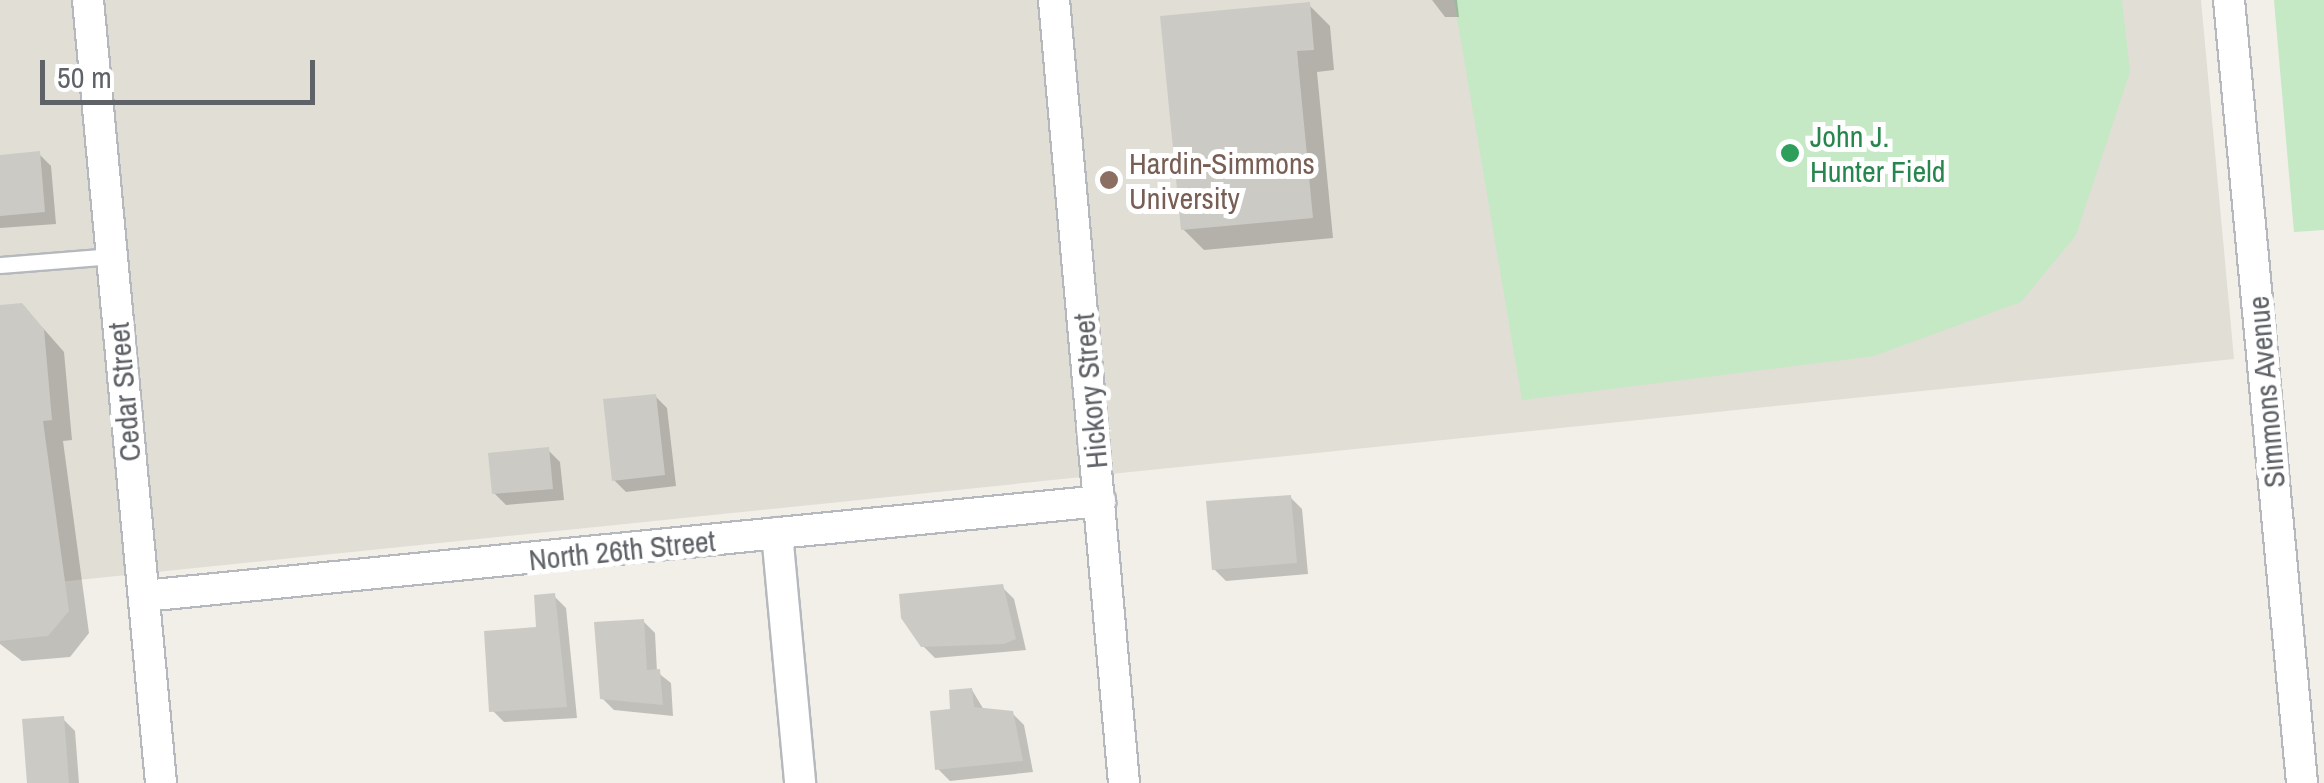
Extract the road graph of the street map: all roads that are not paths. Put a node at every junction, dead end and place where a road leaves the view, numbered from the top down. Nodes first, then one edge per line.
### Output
1 (88, 0) edge
2 (1054, 0) edge
3 (2230, 0) edge
4 (112, 256) junction
5 (0, 266) edge
6 (1100, 501) junction
7 (777, 533) junction
8 (144, 596) junction
9 (161, 783) edge
10 (800, 783) edge
11 (1124, 783) edge
12 (2302, 783) edge

1 - 4 street, Cedar Street
2 - 6 street, Hickory Street
3 - 12 street, Simmons Avenue
4 - 5 lane
4 - 8 street, Cedar Street
6 - 7 street, North 26th Street
6 - 11 street, Hickory Street
7 - 8 street, North 26th Street
7 - 10 street
8 - 9 street, Cedar Street

